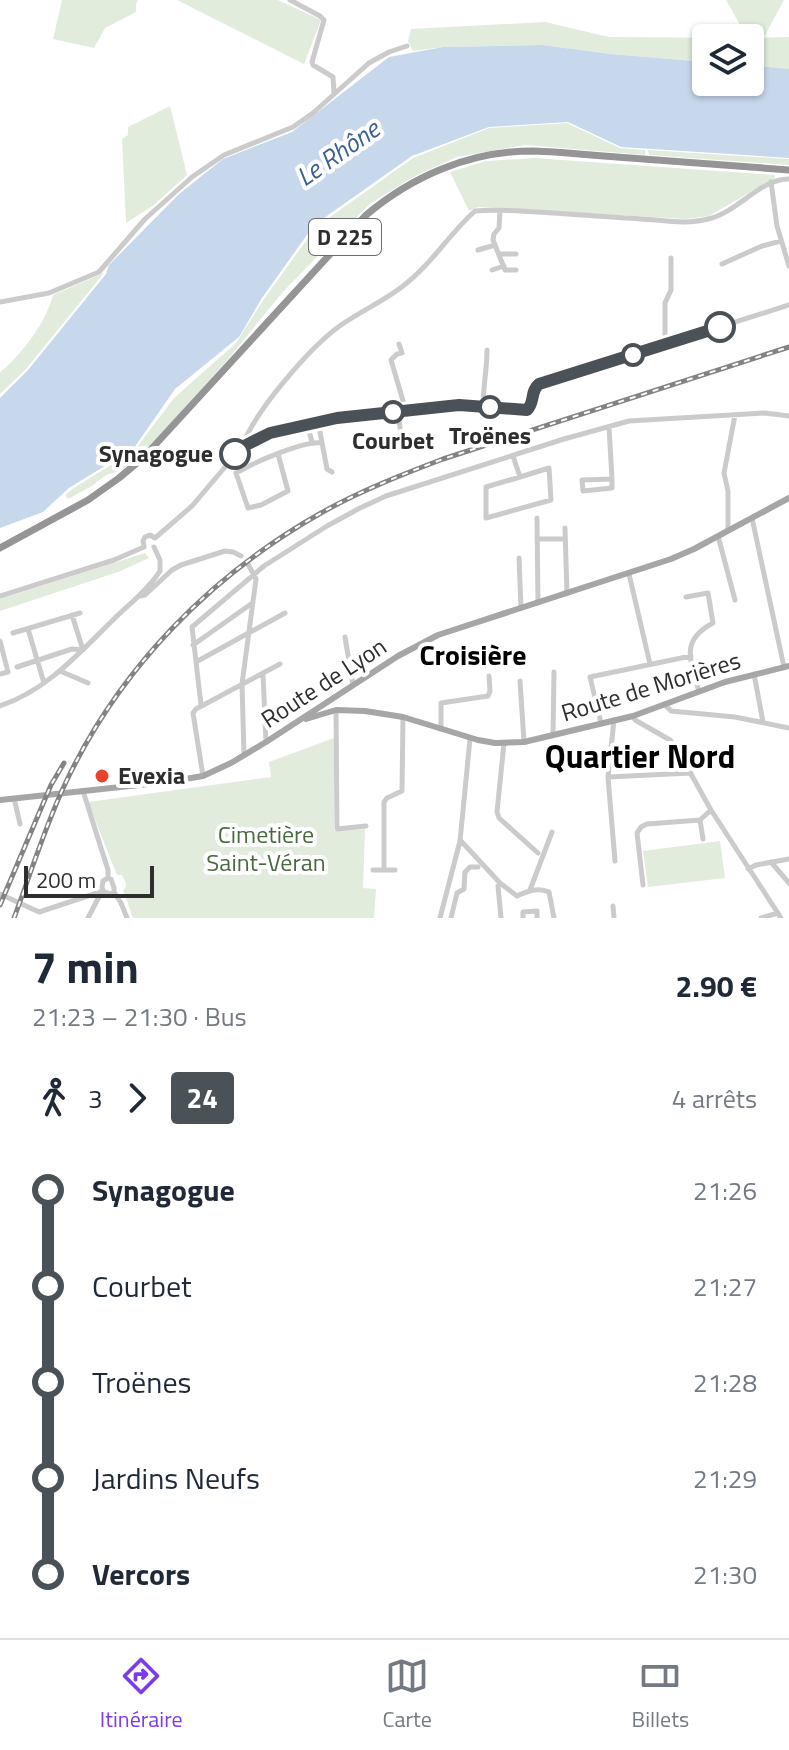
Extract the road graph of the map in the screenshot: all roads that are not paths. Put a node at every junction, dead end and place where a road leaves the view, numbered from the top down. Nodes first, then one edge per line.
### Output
1 (290, 0) edge
2 (407, 46) dead end
3 (335, 94) junction
4 (789, 170) edge
5 (789, 179) edge
6 (771, 182) junction
7 (500, 211) junction
8 (781, 241) junction
9 (495, 245) junction
10 (478, 250) dead end
11 (500, 254) junction
12 (516, 254) dead end
13 (671, 258) dead end
14 (722, 264) dead end
15 (504, 266) junction
16 (789, 266) edge
17 (492, 270) dead end
18 (516, 270) dead end
19 (0, 302) edge
20 (789, 305) edge
21 (399, 344) dead end
22 (665, 344) junction
23 (487, 350) dead end
24 (483, 407) junction
25 (406, 411) junction
26 (398, 412) junction
27 (735, 415) junction
28 (789, 416) edge
29 (307, 424) junction
30 (609, 426) junction
31 (319, 427) dead end
32 (312, 442) junction
33 (432, 442) dead end
34 (322, 443) junction
35 (242, 447) junction
36 (278, 454) junction
37 (513, 456) junction
38 (332, 472) dead end
39 (520, 477) junction
40 (612, 479) junction
41 (789, 498) edge
42 (537, 518) dead end
43 (752, 518) junction
44 (565, 528) dead end
45 (728, 531) junction
46 (718, 536) junction
47 (155, 538) junction
48 (537, 539) junction
49 (563, 539) dead end
50 (144, 547) junction
51 (154, 547) junction
52 (0, 548) edge
53 (241, 556) dead end
54 (519, 558) dead end
55 (248, 564) dead end
56 (254, 574) junction
57 (629, 574) junction
58 (567, 594) junction
59 (139, 595) junction
60 (0, 596) edge
61 (686, 597) dead end
62 (735, 600) dead end
63 (538, 603) junction
64 (252, 604) junction
65 (521, 608) junction
66 (80, 613) dead end
67 (285, 613) dead end
68 (72, 615) junction
69 (28, 629) junction
70 (13, 633) dead end
71 (248, 633) junction
72 (345, 637) dead end
73 (0, 641) edge
74 (193, 645) junction
75 (83, 650) junction
76 (691, 656) junction
77 (38, 660) junction
78 (196, 662) junction
79 (280, 664) dead end
80 (650, 664) junction
81 (786, 666) edge
82 (17, 667) dead end
83 (60, 671) junction
84 (554, 672) dead end
85 (0, 674) edge
86 (263, 674) junction
87 (754, 674) junction
88 (489, 676) dead end
89 (520, 681) dead end
90 (44, 683) junction
91 (88, 683) dead end
92 (242, 684) junction
93 (353, 685) junction
94 (699, 692) junction
95 (328, 701) junction
96 (1, 704) edge
97 (201, 705) junction
98 (665, 705) junction
99 (336, 710) junction
100 (633, 716) junction
101 (403, 717) junction
102 (614, 720) junction
103 (763, 722) junction
104 (295, 723) junction
105 (601, 723) junction
106 (789, 728) edge
107 (441, 729) junction
108 (553, 735) junction
109 (470, 739) junction
110 (266, 742) junction
111 (524, 742) junction
112 (504, 743) junction
113 (244, 755) junction
114 (691, 773) junction
115 (203, 776) junction
116 (608, 777) junction
117 (83, 791) junction
118 (14, 798) junction
119 (0, 800) edge
120 (711, 810) junction
121 (700, 820) junction
122 (20, 824) dead end
123 (366, 826) dead end
124 (552, 832) dead end
125 (703, 839) dead end
126 (460, 841) junction
127 (538, 853) dead end
128 (789, 859) edge
129 (615, 861) dead end
130 (771, 862) junction
131 (478, 867) dead end
132 (748, 869) junction
133 (373, 870) dead end
134 (384, 870) junction
135 (395, 870) dead end
136 (108, 878) junction
137 (789, 883) edge
138 (643, 885) dead end
139 (498, 886) dead end
140 (102, 891) junction
141 (530, 891) junction
142 (114, 892) junction
143 (0, 894) edge
144 (613, 906) dead end
145 (780, 916) edge
146 (88, 918) edge
147 (127, 918) edge
148 (440, 918) edge
149 (451, 918) edge
150 (501, 918) edge
151 (523, 918) edge
152 (537, 918) edge
153 (554, 918) edge
154 (614, 918) edge
155 (761, 918) edge

1 - 3 street
2 - 3 street
3 - 19 street
4 - 52 highway, D 225
5 - 6 street
6 - 7 street
6 - 8 street
7 - 9 street
7 - 35 street
8 - 14 street
8 - 16 street
9 - 10 street
9 - 11 street
11 - 12 street
11 - 15 street
13 - 22 street
15 - 17 street
15 - 18 street
20 - 22 street
21 - 25 street
22 - 24 street
23 - 24 street
24 - 25 street
25 - 26 street
26 - 29 street
26 - 33 street
27 - 28 street
27 - 30 street
27 - 45 street
29 - 32 street
29 - 35 street
30 - 37 street
30 - 40 street
31 - 34 street
32 - 34 street
32 - 36 street
34 - 38 street
35 - 47 street
36 - 36 street
37 - 39 street
37 - 56 street
39 - 39 street
40 - 40 street
41 - 43 main road, Route de Lyon
42 - 48 street
43 - 45 main road, Route de Lyon
43 - 81 street
44 - 58 street
45 - 46 main road, Route de Lyon
46 - 57 main road, Route de Lyon
46 - 62 street
47 - 50 street
47 - 51 street
48 - 49 street
48 - 63 street
50 - 51 street
50 - 60 street
51 - 59 street
53 - 59 street
54 - 65 street
55 - 56 street
56 - 64 street
56 - 74 street
57 - 58 main road, Route de Lyon
57 - 80 street
58 - 63 main road, Route de Lyon
59 - 75 street
61 - 76 street
63 - 65 main road, Route de Lyon
64 - 71 street
64 - 74 street
65 - 93 main road, Route de Lyon
66 - 68 street
67 - 71 street
68 - 69 street
68 - 75 street
69 - 70 street
69 - 77 street
71 - 78 street
71 - 92 street
72 - 93 street
73 - 85 street
74 - 78 street
75 - 77 street
75 - 83 street
76 - 80 street
76 - 94 street
77 - 82 street
77 - 90 street
78 - 97 street
79 - 86 street
80 - 105 street
81 - 87 main road, Route de Morières
83 - 90 street
83 - 91 street
84 - 108 street
86 - 92 street
86 - 110 street
87 - 94 main road, Route de Morières
87 - 103 street
88 - 107 street
89 - 111 street
90 - 96 street
92 - 97 street
92 - 113 street
93 - 95 main road, Route de Lyon
94 - 98 main road, Route de Morières
95 - 99 main road
95 - 104 main road, Route de Lyon
97 - 115 street
98 - 100 main road, Route de Morières
98 - 103 street
99 - 101 main road, Route de Morières
99 - 104 main road, Route de Morières
99 - 123 street
100 - 102 main road, Route de Morières
100 - 114 street
101 - 107 main road, Route de Morières
101 - 134 street
102 - 105 main road, Route de Morières
102 - 116 street
103 - 106 street
104 - 110 main road, Route de Lyon
105 - 108 main road, Route de Morières
107 - 109 main road, Route de Morières
108 - 111 main road, Route de Morières
109 - 112 main road, Route de Morières
109 - 126 street
110 - 113 main road, Route de Lyon
111 - 112 main road, Route de Morières
112 - 127 street
113 - 115 main road, Route de Lyon
114 - 116 street
114 - 120 street
115 - 117 main road, Route de Lyon
116 - 129 street
117 - 118 main road, Route de Lyon
117 - 136 street
118 - 119 main road, Route de Lyon
118 - 122 street
120 - 121 street
120 - 132 street
121 - 125 street
121 - 138 street
124 - 141 street
126 - 141 street
126 - 148 street
128 - 130 street
130 - 132 street
130 - 137 street
131 - 149 street
132 - 145 street
133 - 134 street
134 - 135 street
136 - 140 street
136 - 142 street
139 - 150 street
140 - 142 street
140 - 143 street
140 - 146 street
141 - 153 street
142 - 147 street
144 - 154 street
145 - 155 street
151 - 152 street

